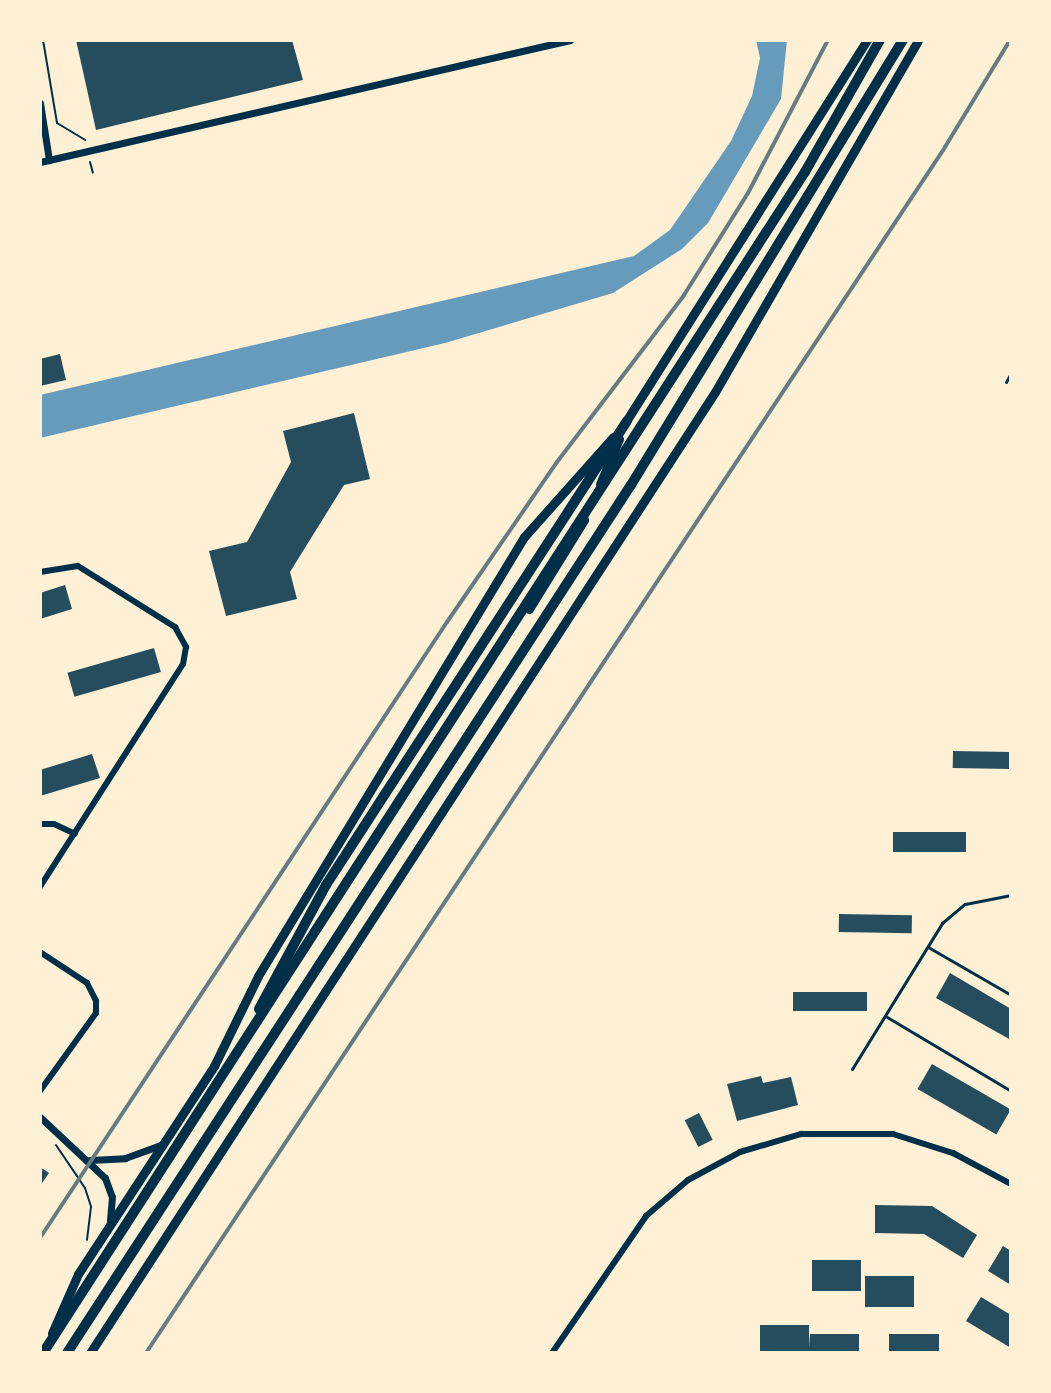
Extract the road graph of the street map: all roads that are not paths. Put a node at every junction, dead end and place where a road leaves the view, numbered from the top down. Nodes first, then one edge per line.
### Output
1 (570, 40) edge
2 (866, 40) edge
3 (880, 40) edge
4 (903, 40) edge
5 (918, 40) edge
6 (40, 103) edge
7 (44, 161) edge
8 (1011, 373) edge
9 (1006, 382) dead end
10 (627, 421) junction
11 (597, 491) junction
12 (40, 572) edge
13 (40, 824) edge
14 (75, 834) junction
15 (40, 887) edge
16 (1011, 895) edge
17 (927, 946) junction
18 (40, 952) edge
19 (1011, 995) edge
20 (885, 1016) junction
21 (248, 1035) junction
22 (852, 1069) dead end
23 (40, 1091) edge
24 (1011, 1091) edge
25 (40, 1117) edge
26 (160, 1145) junction
27 (90, 1160) junction
28 (1011, 1184) edge
29 (110, 1221) junction
30 (50, 1338) junction
31 (42, 1353) edge
32 (67, 1353) edge
33 (90, 1353) edge
34 (552, 1353) edge

1 - 7 street
2 - 10 main road
3 - 11 highway
4 - 32 highway
5 - 33 main road
6 - 7 street
8 - 9 lane
10 - 11 main road
10 - 21 highway
10 - 26 main road
11 - 21 highway
11 - 30 main road
12 - 14 street
13 - 14 street
14 - 15 street
16 - 17 lane
17 - 19 lane
17 - 20 lane
18 - 23 street
20 - 22 lane
20 - 24 lane
21 - 31 highway
25 - 27 street
26 - 27 street
26 - 29 main road
27 - 29 street
28 - 34 street
29 - 30 main road
30 - 31 main road

